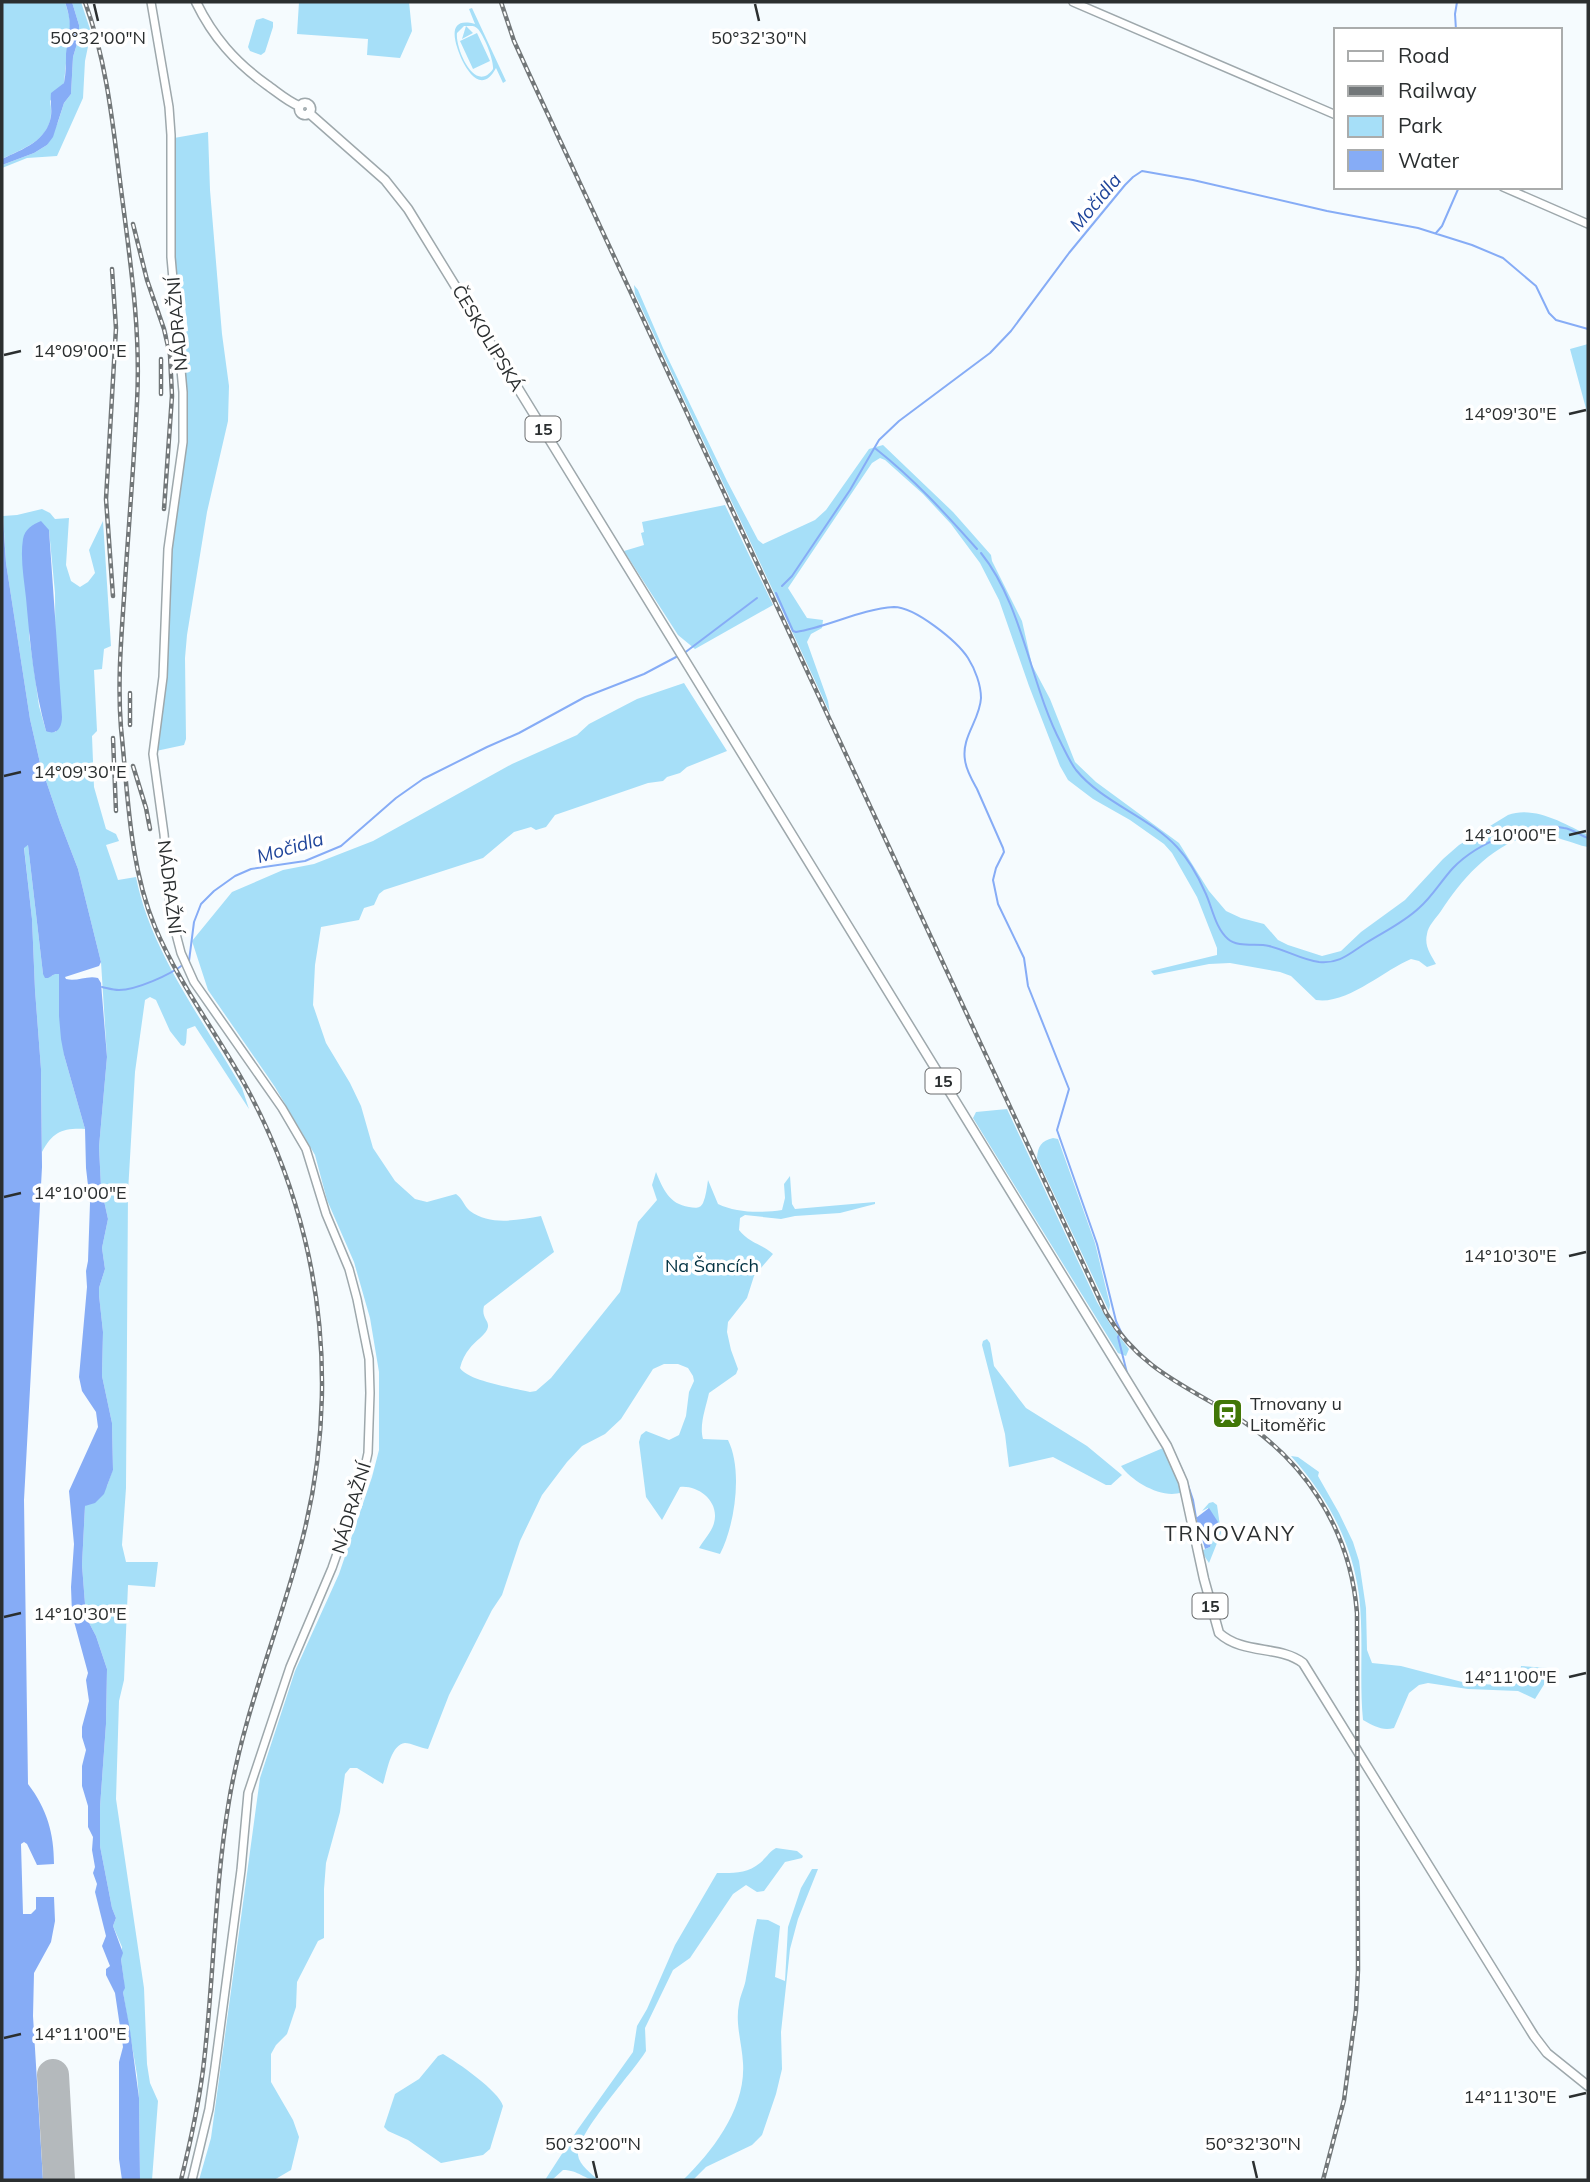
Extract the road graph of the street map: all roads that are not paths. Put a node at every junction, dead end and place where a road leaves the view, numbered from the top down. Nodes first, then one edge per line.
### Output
1 (151, 2) edge
2 (196, 2) edge
3 (1073, 2) edge
4 (1334, 114) edge
5 (1508, 189) edge
6 (1588, 224) edge
7 (1588, 2086) edge
8 (192, 2180) edge

1 - 8 main road, NÁDRAŽNÍ
2 - 7 main road, ČESKOLIPSKÁ / 15
3 - 4 main road
5 - 6 main road

